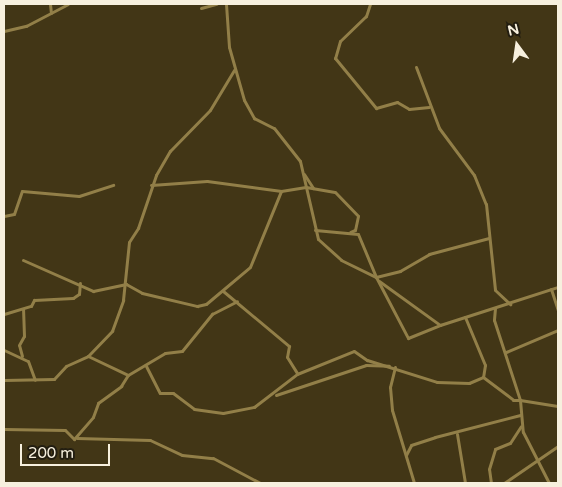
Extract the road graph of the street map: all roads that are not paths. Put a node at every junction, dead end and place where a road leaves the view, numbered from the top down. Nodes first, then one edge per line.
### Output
1 (50, 4) edge
2 (68, 4) edge
3 (216, 4) edge
4 (226, 4) edge
5 (370, 4) edge
6 (200, 8) dead end
7 (51, 13) junction
8 (4, 31) edge
9 (416, 67) dead end
10 (234, 70) junction
11 (430, 107) junction
12 (303, 172) junction
13 (112, 185) dead end
14 (152, 185) junction
15 (306, 186) junction
16 (313, 188) junction
17 (281, 191) junction
18 (4, 216) edge
19 (315, 230) junction
20 (350, 232) junction
21 (489, 238) junction
22 (23, 260) dead end
23 (377, 279) junction
24 (80, 283) junction
25 (124, 285) junction
26 (558, 287) edge
27 (551, 290) junction
28 (223, 291) junction
29 (237, 301) junction
30 (510, 304) junction
31 (495, 308) junction
32 (23, 309) junction
33 (558, 311) edge
34 (4, 314) edge
35 (465, 317) junction
36 (440, 325) junction
37 (558, 330) edge
38 (4, 350) edge
39 (506, 352) junction
40 (22, 356) junction
41 (88, 356) junction
42 (146, 366) junction
43 (396, 367) junction
44 (297, 374) junction
45 (128, 375) junction
46 (483, 377) junction
47 (4, 380) edge
48 (34, 380) junction
49 (273, 396) junction
50 (520, 400) junction
51 (558, 407) edge
52 (520, 415) junction
53 (521, 426) junction
54 (4, 429) edge
55 (457, 434) junction
56 (77, 438) junction
57 (558, 446) edge
58 (538, 457) junction
59 (406, 458) junction
60 (260, 483) edge
61 (414, 483) edge
62 (465, 483) edge
63 (491, 483) edge
64 (496, 483) edge
65 (504, 483) edge
66 (549, 483) edge

1 - 7 street
2 - 7 street
3 - 6 street
4 - 10 street
5 - 11 street
7 - 8 street
9 - 11 street
10 - 12 street
10 - 14 street
11 - 21 street
12 - 15 street
12 - 16 street
13 - 18 street
14 - 17 street
14 - 25 street
15 - 16 street
15 - 17 street
15 - 19 street
16 - 20 street
17 - 28 street
19 - 20 street
19 - 23 street
20 - 23 street
21 - 23 street
21 - 30 street
22 - 24 street
23 - 36 street
23 - 36 street
24 - 25 street
24 - 32 street
25 - 28 street
25 - 41 street
26 - 27 street
27 - 30 street
27 - 33 street
28 - 29 street
29 - 42 street
29 - 44 street
30 - 31 street
31 - 35 street
31 - 39 street
32 - 34 street
32 - 40 street
35 - 36 street
35 - 46 street
37 - 39 street
38 - 40 street
39 - 50 street
40 - 48 street
41 - 45 street
41 - 48 street
42 - 45 street
42 - 49 street
43 - 44 street
43 - 46 street
43 - 49 street
43 - 59 street
44 - 49 street
45 - 56 street
46 - 50 street
47 - 48 street
50 - 51 street
50 - 52 street
52 - 53 street
52 - 55 street
53 - 58 street
53 - 63 street
54 - 56 street
55 - 59 street
55 - 62 street
56 - 60 street
57 - 58 street
58 - 65 street
58 - 66 street
59 - 61 street
64 - 65 street

